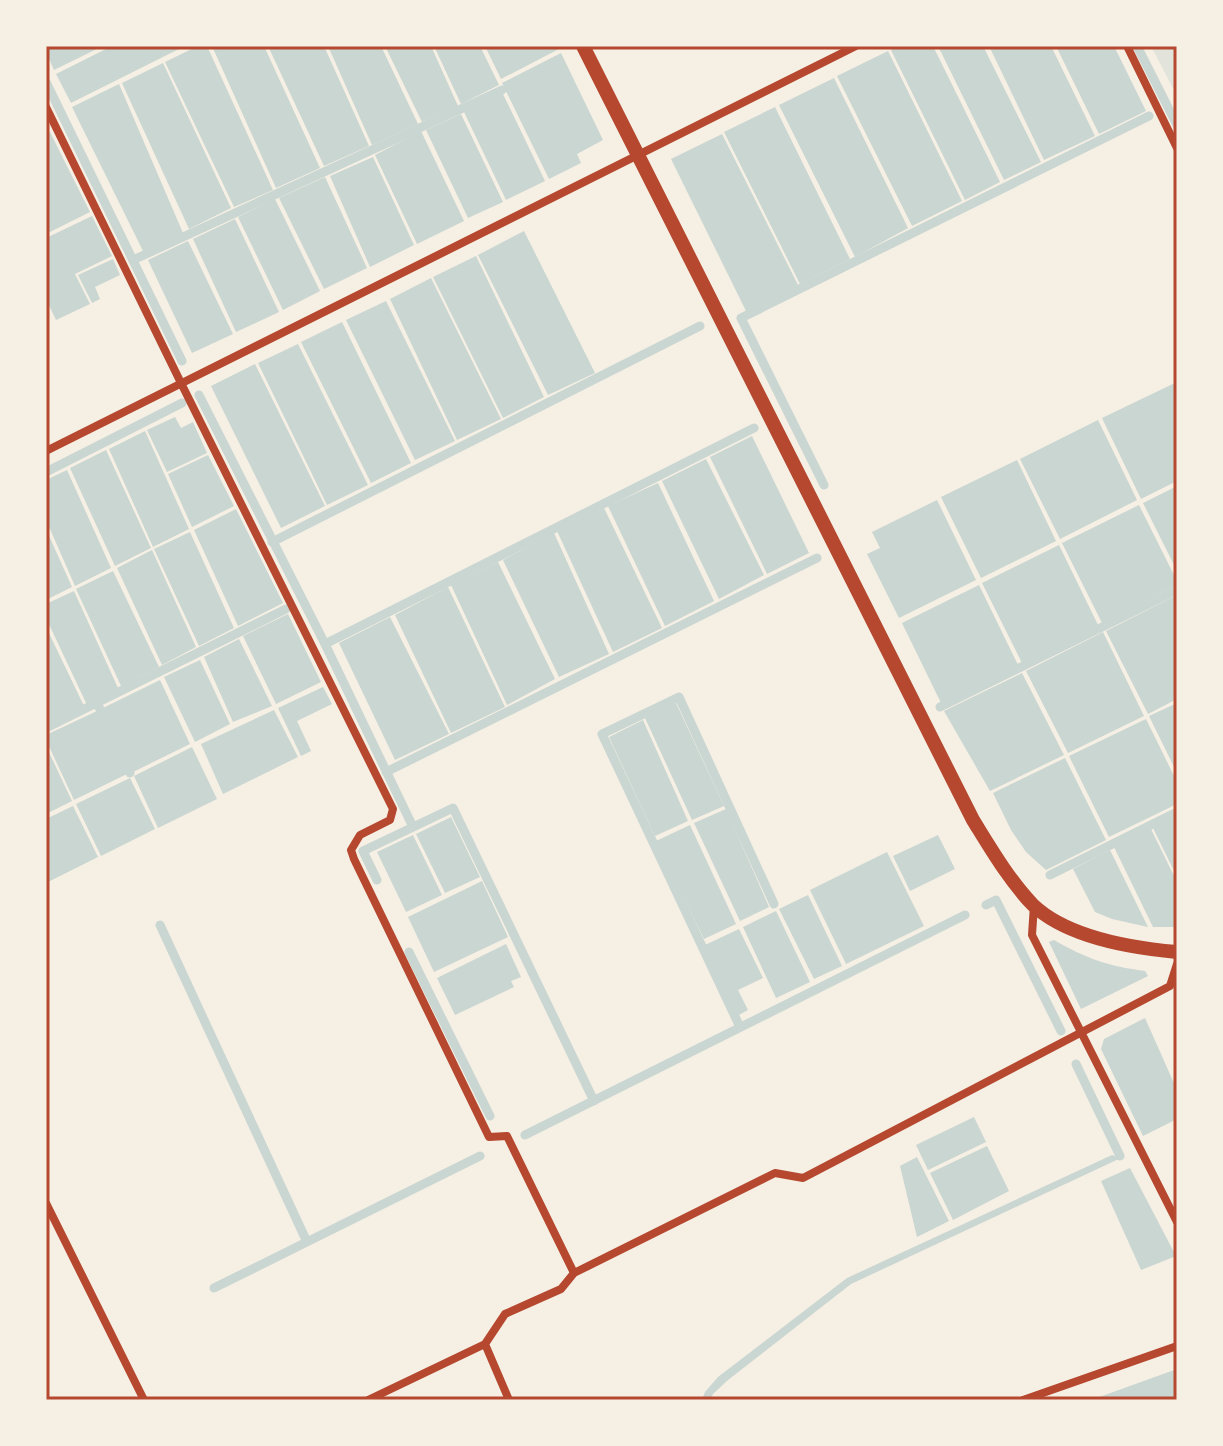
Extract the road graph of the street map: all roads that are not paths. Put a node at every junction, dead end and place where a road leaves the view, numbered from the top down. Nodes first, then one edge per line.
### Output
1 (583, 46) edge
2 (856, 46) edge
3 (1127, 46) edge
4 (46, 107) edge
5 (1177, 148) edge
6 (636, 154) junction
7 (181, 383) junction
8 (46, 451) edge
9 (1034, 905) junction
10 (1177, 952) edge
11 (1177, 964) edge
12 (1081, 1032) junction
13 (46, 1203) edge
14 (1177, 1222) edge
15 (574, 1273) junction
16 (485, 1344) junction
17 (1177, 1346) edge
18 (144, 1400) edge
19 (368, 1400) edge
20 (509, 1400) edge
21 (1023, 1400) edge

1 - 6 street
2 - 6 street
3 - 5 street
4 - 7 street
6 - 7 street
6 - 9 street
7 - 8 street
7 - 15 street
9 - 10 street
9 - 12 street
11 - 12 street
12 - 14 street
12 - 15 street
13 - 18 street
15 - 16 street
16 - 19 street
16 - 20 street
17 - 21 street

